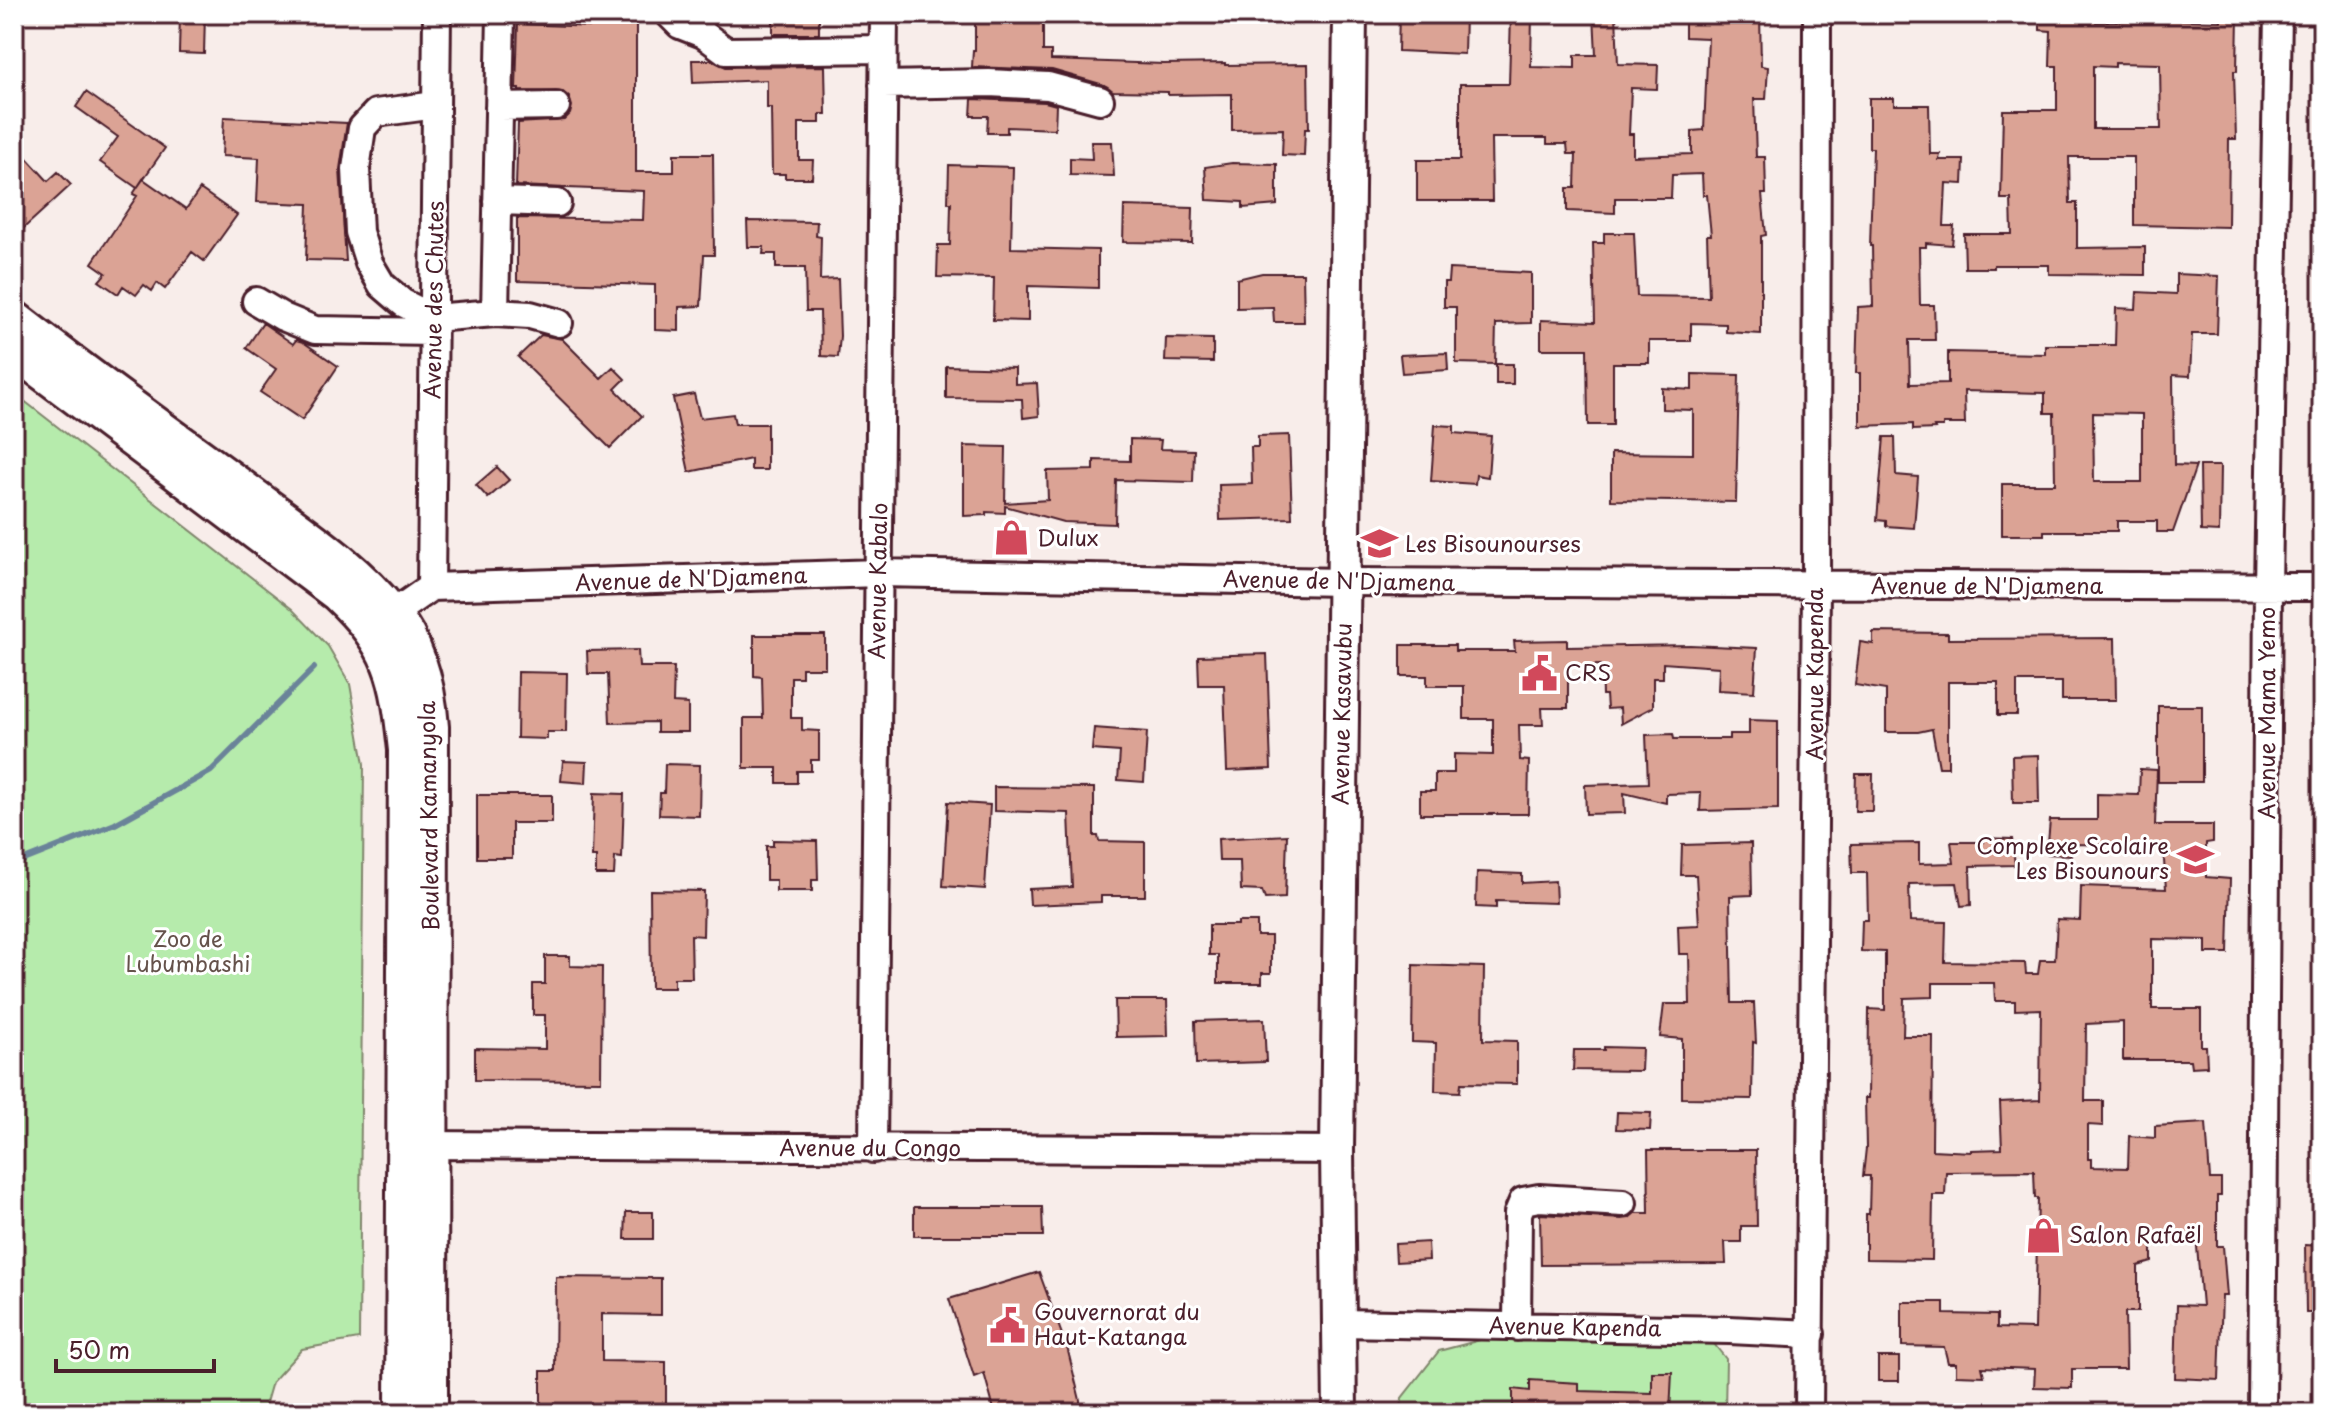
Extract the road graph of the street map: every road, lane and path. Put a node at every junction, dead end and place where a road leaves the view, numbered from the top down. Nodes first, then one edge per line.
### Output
1 (437, 14) edge
2 (501, 14) edge
3 (669, 14) edge
4 (884, 14) edge
5 (1350, 14) edge
6 (1817, 14) edge
7 (2278, 14) edge
8 (883, 49) junction
9 (883, 85) junction
10 (1100, 100) dead end
11 (436, 105) junction
12 (556, 106) dead end
13 (499, 107) junction
14 (497, 201) junction
15 (557, 203) dead end
16 (256, 301) dead end
17 (495, 313) junction
18 (14, 317) edge
19 (559, 323) dead end
20 (433, 325) junction
21 (14, 352) edge
22 (879, 573) junction
23 (1344, 582) junction
24 (1816, 586) junction
25 (2268, 586) junction
26 (431, 587) junction
27 (2322, 587) edge
28 (382, 622) junction
29 (418, 1145) junction
30 (873, 1149) junction
31 (1337, 1150) junction
32 (1623, 1203) dead end
33 (1339, 1323) junction
34 (1517, 1327) junction
35 (1811, 1334) junction
36 (402, 1413) edge
37 (431, 1413) edge
38 (1340, 1413) edge
39 (1809, 1413) edge
40 (2262, 1413) edge

1 - 11 street, Avenue des Chutes
2 - 13 street
3 - 8 street
4 - 8 street, Avenue Kabalo
5 - 23 main road, Avenue Kasavubu
6 - 24 street, Avenue Kapenda
7 - 25 street, Avenue Mama Yemo
8 - 9 street, Avenue Kabalo
9 - 10 street
9 - 22 street, Avenue Kabalo
11 - 20 street, Avenue des Chutes
11 - 20 street
12 - 13 street
13 - 14 street
14 - 15 street
14 - 17 street
16 - 20 street
17 - 19 street
17 - 20 street
18 - 28 main road, Boulevard Kamanyola
20 - 26 street, Avenue des Chutes
21 - 28 main road, Boulevard Kamanyola
22 - 23 street, Avenue de N'Djamena
22 - 26 street, Avenue de N'Djamena
22 - 30 street, Avenue Kabalo
23 - 24 street, Avenue de N'Djamena
23 - 31 main road, Avenue Kasavubu
24 - 25 street, Avenue de N'Djamena
24 - 35 street, Avenue Kapenda
25 - 27 street, Avenue de N'Djamena
25 - 40 street, Avenue Mama Yemo
26 - 28 street
28 - 29 main road, Boulevard Kamanyola
29 - 30 street, Avenue du Congo
29 - 36 main road, Boulevard Kamanyola
29 - 37 main road, Boulevard Kamanyola
30 - 31 street, Avenue du Congo
31 - 33 main road, Avenue Kasavubu
32 - 34 street
33 - 34 street, Avenue Kapenda
33 - 38 main road, Avenue Kasavubu
34 - 35 street, Avenue Kapenda
35 - 39 street, Avenue Kapenda

